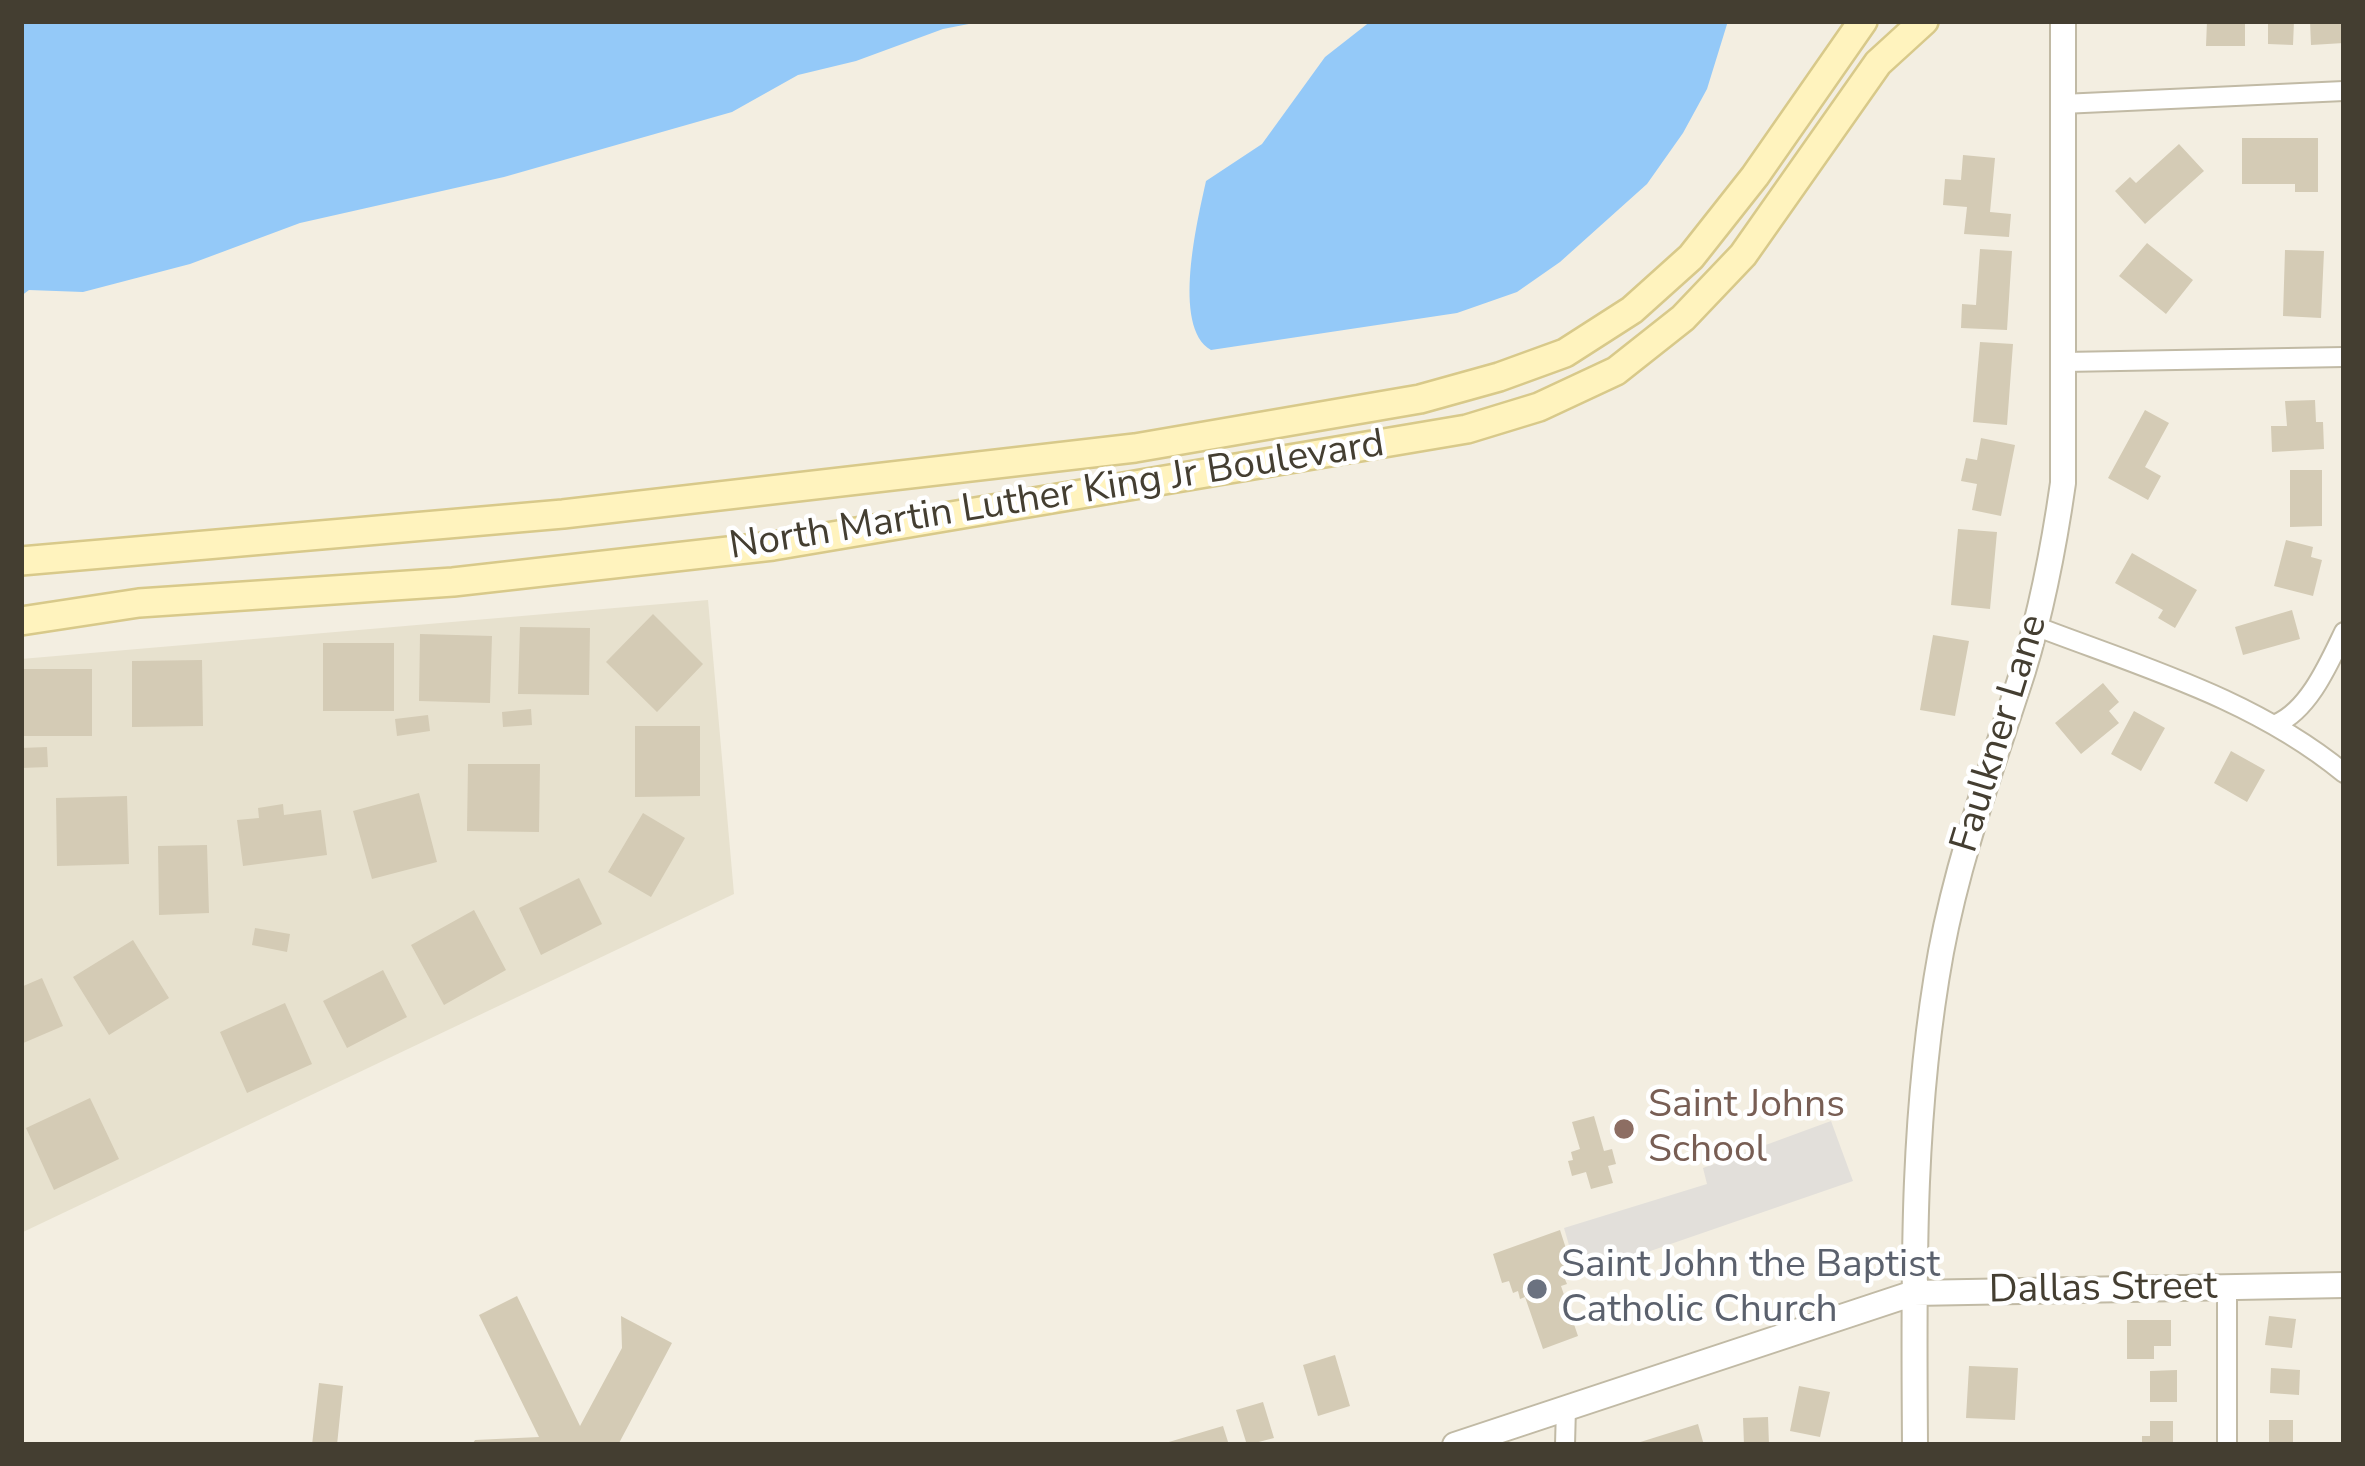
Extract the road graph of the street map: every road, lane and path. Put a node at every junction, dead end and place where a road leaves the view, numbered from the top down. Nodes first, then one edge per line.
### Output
1 (1863, 21) edge
2 (1924, 21) edge
3 (2063, 21) edge
4 (2344, 91) edge
5 (2062, 104) junction
6 (2344, 357) edge
7 (2064, 362) junction
8 (21, 561) edge
9 (21, 621) edge
10 (2035, 626) junction
11 (2344, 632) edge
12 (2276, 724) junction
13 (2344, 773) edge
14 (2344, 1285) edge
15 (2228, 1289) junction
16 (1914, 1293) junction
17 (1566, 1407) junction
18 (1455, 1445) edge
19 (1565, 1445) edge
20 (1916, 1445) edge
21 (2227, 1445) edge

1 - 8 main road, North Martin Luther King Jr Boulevard
2 - 9 main road, North Martin Luther King Jr Boulevard
3 - 5 street, Faulkner Lane
4 - 5 street
5 - 7 street, Faulkner Lane
6 - 7 street
7 - 10 street, Faulkner Lane
10 - 12 street
10 - 16 street, Faulkner Lane
11 - 12 street
12 - 13 street
14 - 15 street, Dallas Street
15 - 16 street, Dallas Street
15 - 21 street
16 - 17 street, Dallas Street
16 - 20 street, Faulkner Lane
17 - 18 street, Dallas Street
17 - 19 street

